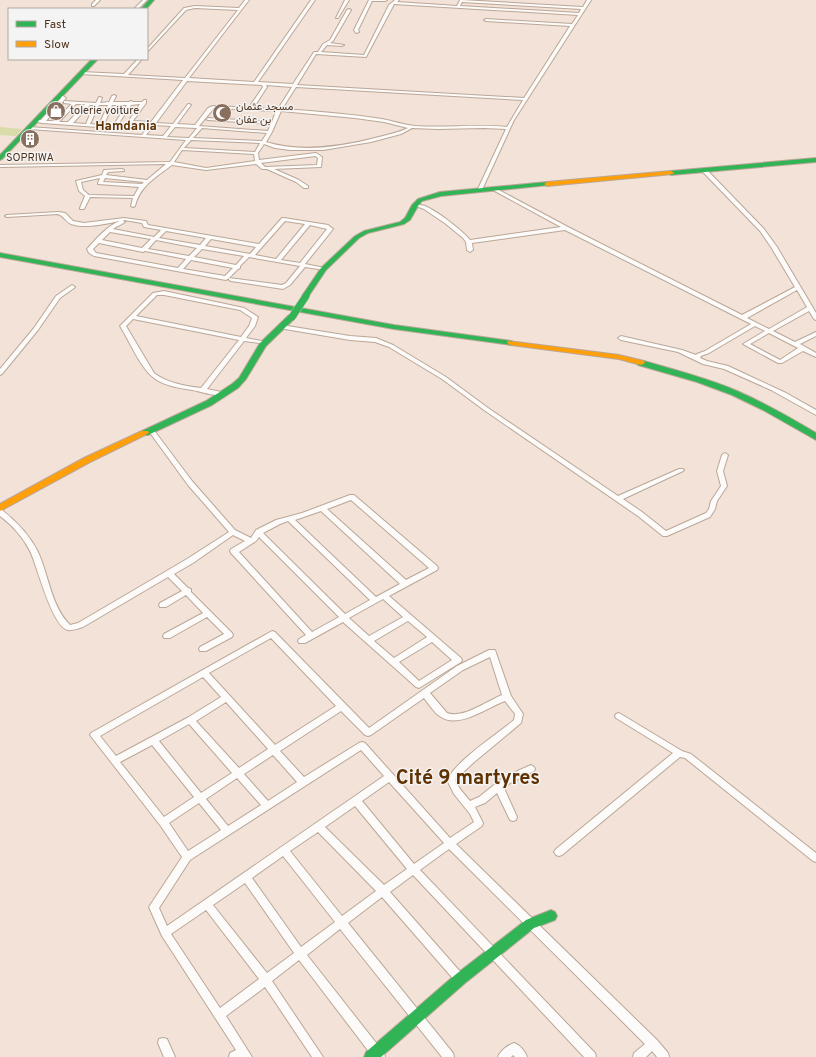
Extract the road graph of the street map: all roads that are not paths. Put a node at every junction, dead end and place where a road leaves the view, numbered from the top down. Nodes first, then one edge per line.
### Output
1 (98, 0) edge
2 (145, 0) edge
3 (152, 0) edge
4 (247, 0) edge
5 (313, 0) edge
6 (347, 0) edge
7 (372, 0) edge
8 (385, 0) edge
9 (420, 0) edge
10 (427, 0) edge
11 (589, 0) edge
12 (396, 2) edge
13 (93, 5) dead end
14 (424, 5) junction
15 (546, 6) junction
16 (458, 7) junction
17 (137, 8) edge
18 (144, 8) edge
19 (584, 8) junction
20 (240, 9) junction
21 (349, 10) dead end
22 (545, 12) junction
23 (581, 14) junction
24 (514, 16) dead end
25 (337, 17) dead end
26 (544, 19) dead end
27 (486, 20) dead end
28 (512, 22) junction
29 (542, 24) junction
30 (573, 26) junction
31 (357, 32) dead end
32 (326, 44) junction
33 (342, 45) dead end
34 (148, 51) edge
35 (319, 53) junction
36 (94, 60) edge
37 (139, 60) edge
38 (81, 73) junction
39 (126, 75) junction
40 (186, 79) junction
41 (256, 83) junction
42 (263, 84) junction
43 (295, 86) junction
44 (114, 96) dead end
45 (100, 98) dead end
46 (525, 99) junction
47 (58, 102) junction
48 (131, 102) junction
49 (75, 103) junction
50 (88, 104) junction
51 (98, 104) junction
52 (111, 104) junction
53 (189, 105) dead end
54 (252, 106) dead end
55 (279, 110) junction
56 (208, 119) dead end
57 (130, 122) junction
58 (55, 123) junction
59 (274, 123) junction
60 (35, 124) junction
61 (69, 124) junction
62 (152, 124) junction
63 (87, 125) junction
64 (174, 125) junction
65 (101, 126) junction
66 (114, 127) junction
67 (198, 127) junction
68 (411, 127) junction
69 (126, 128) junction
70 (508, 128) junction
71 (270, 132) junction
72 (122, 134) junction
73 (143, 136) junction
74 (165, 138) junction
75 (190, 138) junction
76 (264, 143) junction
77 (182, 149) junction
78 (256, 153) junction
79 (0, 158) edge
80 (816, 160) edge
81 (257, 162) junction
82 (171, 163) junction
83 (0, 166) edge
84 (58, 168) dead end
85 (268, 168) junction
86 (0, 170) edge
87 (122, 170) dead end
88 (704, 170) junction
89 (104, 176) junction
90 (147, 181) junction
91 (143, 186) junction
92 (306, 187) dead end
93 (493, 189) junction
94 (479, 191) junction
95 (88, 196) junction
96 (134, 197) junction
97 (415, 205) junction
98 (133, 206) dead end
99 (82, 208) dead end
100 (7, 216) dead end
101 (309, 223) junction
102 (146, 226) junction
103 (566, 228) junction
104 (165, 229) junction
105 (109, 230) junction
106 (210, 237) junction
107 (154, 239) junction
108 (97, 241) junction
109 (469, 242) junction
110 (260, 246) junction
111 (201, 247) junction
112 (0, 250) edge
113 (145, 250) junction
114 (470, 250) dead end
115 (0, 255) edge
116 (249, 256) junction
117 (190, 258) junction
118 (132, 261) junction
119 (277, 261) junction
120 (302, 265) junction
121 (238, 267) junction
122 (323, 269) junction
123 (178, 270) junction
124 (231, 279) dead end
125 (798, 287) junction
126 (72, 288) dead end
127 (810, 308) junction
128 (132, 318) junction
129 (742, 318) junction
130 (816, 318) edge
131 (755, 324) junction
132 (281, 327) junction
133 (769, 331) junction
134 (816, 334) edge
135 (621, 338) dead end
136 (242, 339) junction
137 (265, 343) junction
138 (796, 344) junction
139 (803, 348) junction
140 (816, 356) edge
141 (697, 358) junction
142 (0, 373) edge
143 (203, 390) junction
144 (224, 394) junction
145 (816, 413) edge
146 (816, 426) edge
147 (151, 430) junction
148 (816, 437) edge
149 (725, 455) dead end
150 (681, 470) dead end
151 (618, 499) junction
152 (0, 508) edge
153 (322, 508) junction
154 (0, 512) edge
155 (290, 519) junction
156 (233, 532) junction
157 (258, 532) junction
158 (251, 541) junction
159 (169, 573) junction
160 (405, 584) junction
161 (188, 591) junction
162 (384, 596) junction
163 (375, 600) junction
164 (163, 605) dead end
165 (208, 613) junction
166 (408, 616) junction
167 (344, 618) junction
168 (167, 636) dead end
169 (311, 636) junction
170 (432, 638) junction
171 (369, 640) junction
172 (302, 641) dead end
173 (203, 649) dead end
174 (393, 662) junction
175 (204, 673) junction
176 (216, 686) dead end
177 (425, 693) junction
178 (507, 697) junction
179 (226, 698) junction
180 (342, 706) junction
181 (619, 716) dead end
182 (190, 720) junction
183 (368, 733) junction
184 (153, 740) junction
185 (362, 745) junction
186 (274, 750) junction
187 (679, 753) junction
188 (115, 761) junction
189 (531, 769) dead end
190 (238, 773) junction
191 (390, 777) junction
192 (303, 782) junction
193 (498, 787) junction
194 (199, 798) junction
195 (356, 801) junction
196 (469, 805) junction
197 (267, 806) junction
198 (513, 817) dead end
199 (163, 822) junction
200 (319, 827) junction
201 (227, 832) junction
202 (450, 844) junction
203 (284, 851) junction
204 (559, 852) dead end
205 (188, 857) junction
206 (816, 858) edge
207 (414, 870) junction
208 (246, 876) junction
209 (383, 891) junction
210 (208, 904) junction
211 (550, 916) dead end
212 (342, 922) junction
213 (530, 924) junction
214 (166, 933) junction
215 (300, 954) junction
216 (492, 954) junction
217 (460, 979) junction
218 (266, 980) junction
219 (219, 1015) junction
220 (417, 1017) junction
221 (163, 1043) dead end
222 (653, 1044) junction
223 (241, 1055) edge
224 (376, 1056) edge
225 (170, 1057) edge
226 (318, 1057) edge
227 (449, 1057) edge
228 (503, 1057) edge
229 (522, 1057) edge
230 (591, 1057) edge
231 (638, 1057) edge
232 (664, 1057) edge

1 - 13 street
2 - 17 street
3 - 18 main road
4 - 20 street
5 - 41 street
6 - 25 street
7 - 8 street
7 - 31 street
9 - 10 street
10 - 14 street
11 - 19 street
12 - 14 street
12 - 35 street
14 - 16 street
15 - 16 street
15 - 19 street
15 - 22 street
16 - 22 street
19 - 23 street
20 - 34 street
20 - 40 street
21 - 32 street
22 - 23 street
23 - 30 street
24 - 28 street
26 - 29 street
27 - 28 street
28 - 29 street
29 - 30 street
30 - 46 street
32 - 33 street
32 - 35 street
35 - 43 street
36 - 38 main road
37 - 39 street
38 - 39 street
38 - 47 main road
39 - 40 street
40 - 41 street
40 - 62 street
41 - 42 street
42 - 43 street
42 - 54 street
43 - 46 street
43 - 55 street
44 - 52 street
45 - 51 street
46 - 70 street
47 - 49 street
47 - 60 main road
48 - 52 street
48 - 57 street
48 - 66 street
49 - 50 street
49 - 58 street
50 - 51 street
50 - 61 street
51 - 52 street
51 - 63 street
52 - 65 street
53 - 64 street
55 - 59 street
55 - 67 street
55 - 68 street
56 - 59 street
57 - 62 street
57 - 69 street
58 - 60 street
58 - 61 street
59 - 71 street
60 - 72 street
60 - 79 main road
61 - 63 street
62 - 64 street
62 - 73 street
63 - 65 street
64 - 67 street
64 - 74 street
65 - 66 street
66 - 69 street
67 - 71 street
67 - 75 street
68 - 70 street
68 - 76 street
69 - 72 street
70 - 94 street
71 - 76 street
72 - 73 street
73 - 74 street
74 - 75 street
75 - 76 street
75 - 77 street
76 - 78 street
77 - 78 street
77 - 82 street
78 - 81 street
80 - 88 main road
81 - 82 street
81 - 85 street
81 - 85 street
82 - 83 street
82 - 90 street
84 - 86 street
85 - 92 street
87 - 89 street
88 - 93 main road
88 - 125 street
89 - 90 street
89 - 91 street
89 - 95 street
90 - 91 street
91 - 96 street
93 - 94 main road
93 - 103 street
94 - 97 main road
95 - 96 street
95 - 99 street
96 - 98 street
97 - 109 street
97 - 122 main road
100 - 102 street
101 - 110 street
101 - 119 street
101 - 120 street
102 - 104 street
102 - 105 street
103 - 109 street
103 - 129 street
104 - 106 street
104 - 107 street
105 - 107 street
105 - 108 street
106 - 110 street
106 - 111 street
107 - 111 street
107 - 113 street
108 - 113 street
108 - 118 street
109 - 114 street
110 - 116 street
111 - 116 street
111 - 117 street
112 - 146 main road
113 - 117 street
113 - 118 street
115 - 148 main road
116 - 119 street
116 - 121 street
117 - 121 street
117 - 123 street
118 - 123 street
119 - 120 street
120 - 122 street
120 - 124 street
121 - 123 street
122 - 132 main road, bridge
125 - 127 street
125 - 129 street
126 - 142 street
127 - 130 street
127 - 133 street
128 - 136 street
128 - 136 street
128 - 143 street
129 - 131 street
131 - 133 street
131 - 141 street
132 - 137 main road
132 - 151 street
133 - 138 street
133 - 139 street
134 - 138 street
135 - 141 street
136 - 137 street
136 - 143 street
137 - 144 main road
138 - 139 street
139 - 140 street
141 - 145 street
143 - 144 street
144 - 147 main road
147 - 152 main road
147 - 156 street
149 - 151 street
150 - 151 street
153 - 155 street
153 - 160 street
153 - 160 street
154 - 159 street
155 - 157 street
155 - 163 street
156 - 158 street
156 - 159 street
157 - 158 street
157 - 167 street
158 - 169 street
159 - 161 street
160 - 162 street
161 - 164 street
161 - 165 street
162 - 163 street
162 - 166 street
163 - 167 street
165 - 168 street
165 - 173 street
166 - 170 street
166 - 171 street
167 - 169 street
167 - 171 street
169 - 172 street
170 - 174 street
170 - 174 street
171 - 174 street
175 - 179 street
175 - 180 street
175 - 188 street
176 - 179 street
177 - 178 street
177 - 178 street
177 - 183 street
178 - 196 street
179 - 182 street
179 - 186 street
180 - 183 street
180 - 186 street
181 - 187 street
182 - 184 street
182 - 190 street
183 - 185 street
184 - 188 street
184 - 194 street
185 - 191 street
185 - 192 street
186 - 190 street
186 - 192 street
187 - 204 street
187 - 206 street
188 - 199 street
189 - 193 street
190 - 194 street
190 - 197 street
191 - 195 street
191 - 202 street
192 - 197 street
193 - 196 street
193 - 198 street
194 - 199 street
194 - 201 street
195 - 200 street
195 - 207 street
196 - 202 street
197 - 201 street
199 - 205 street
200 - 203 street
200 - 209 street
201 - 205 street
202 - 207 street
202 - 213 street
203 - 208 street
203 - 212 street
205 - 214 street
207 - 209 street
207 - 216 street
208 - 210 street
208 - 215 street
209 - 212 street
209 - 217 street
210 - 214 street
210 - 218 street
211 - 213 main road
212 - 215 street
212 - 220 street
213 - 216 main road
213 - 222 street
214 - 219 street
215 - 218 street
215 - 224 street
216 - 217 main road
216 - 230 street
217 - 220 main road
218 - 219 street
218 - 226 street
219 - 223 street
220 - 224 main road
220 - 227 street
221 - 225 street
222 - 231 street
222 - 232 street
228 - 229 street

